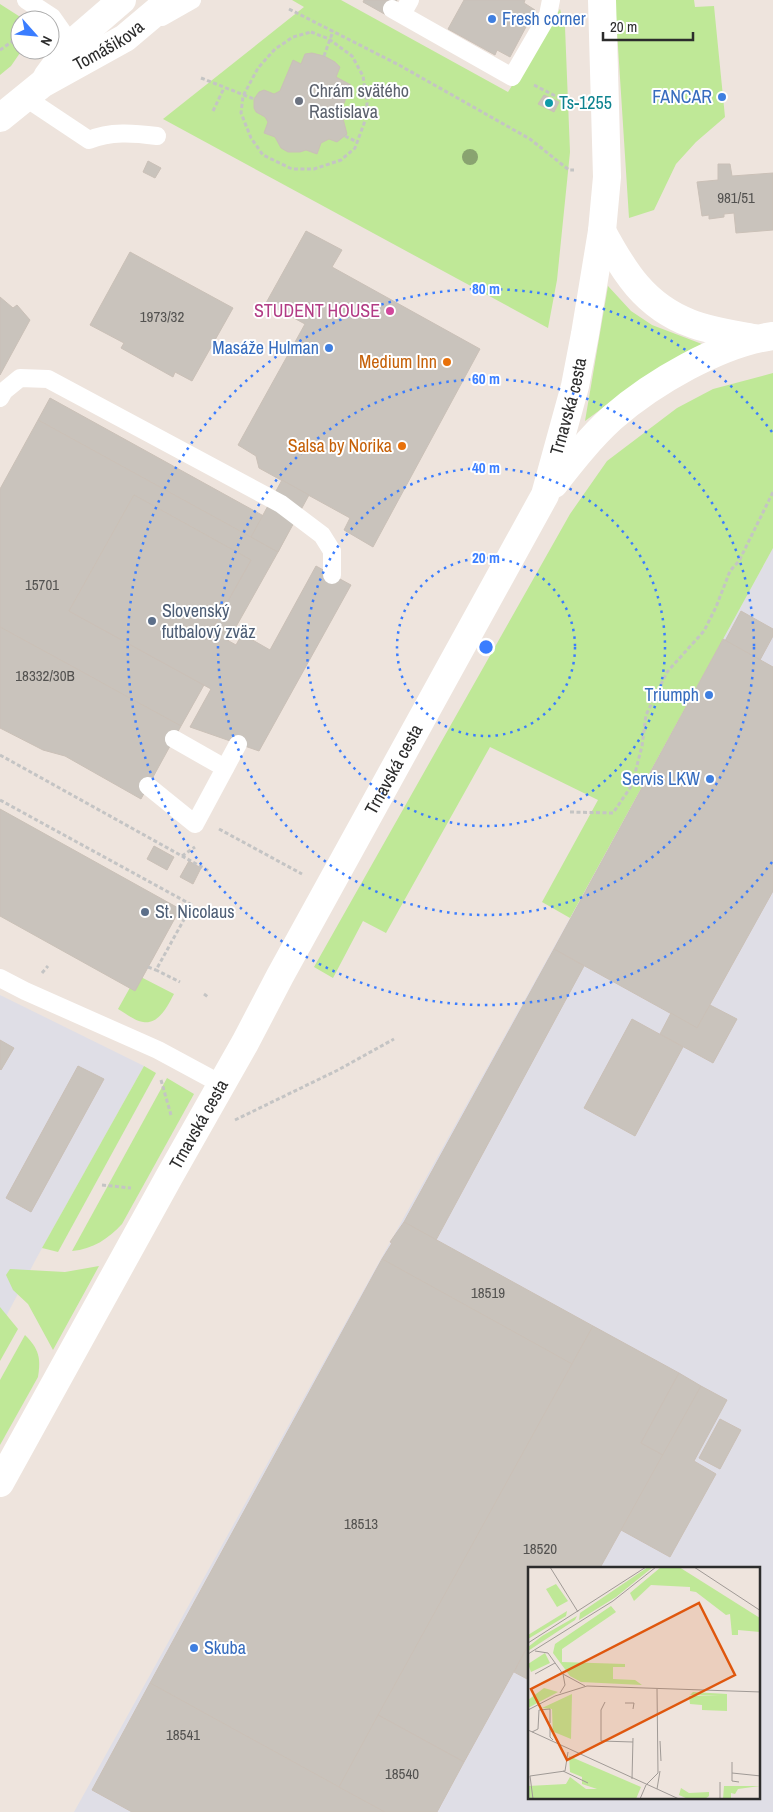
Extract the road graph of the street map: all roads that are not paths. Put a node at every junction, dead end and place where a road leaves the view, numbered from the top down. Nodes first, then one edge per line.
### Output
1 (26, 0) edge
2 (122, 0) edge
3 (170, 0) edge
4 (192, 0) edge
5 (551, 0) edge
6 (602, 0) edge
7 (401, 8) edge
8 (125, 38) junction
9 (71, 44) junction
10 (34, 91) junction
11 (0, 118) edge
12 (157, 136) dead end
13 (602, 231) junction
14 (764, 337) edge
15 (0, 398) edge
16 (545, 495) junction
17 (332, 575) dead end
18 (174, 739) dead end
19 (238, 744) dead end
20 (225, 768) junction
21 (148, 786) dead end
22 (0, 978) edge
23 (221, 1084) junction
24 (0, 1484) edge

1 - 9 lane
2 - 9 main road, Tomášikova
3 - 8 main road, Tomášikova
4 - 8 lane
5 - 7 lane
6 - 13 main road, Trnavská cesta
8 - 10 main road, Tomášikova
9 - 10 main road, Tomášikova
10 - 11 main road, Tomášikova
10 - 12 lane
13 - 14 main road
13 - 16 main road, Trnavská cesta
14 - 16 main road
15 - 17 lane
16 - 23 main road, Trnavská cesta
18 - 20 lane
19 - 20 lane
20 - 21 lane
22 - 23 lane
23 - 24 main road, Trnavská cesta

